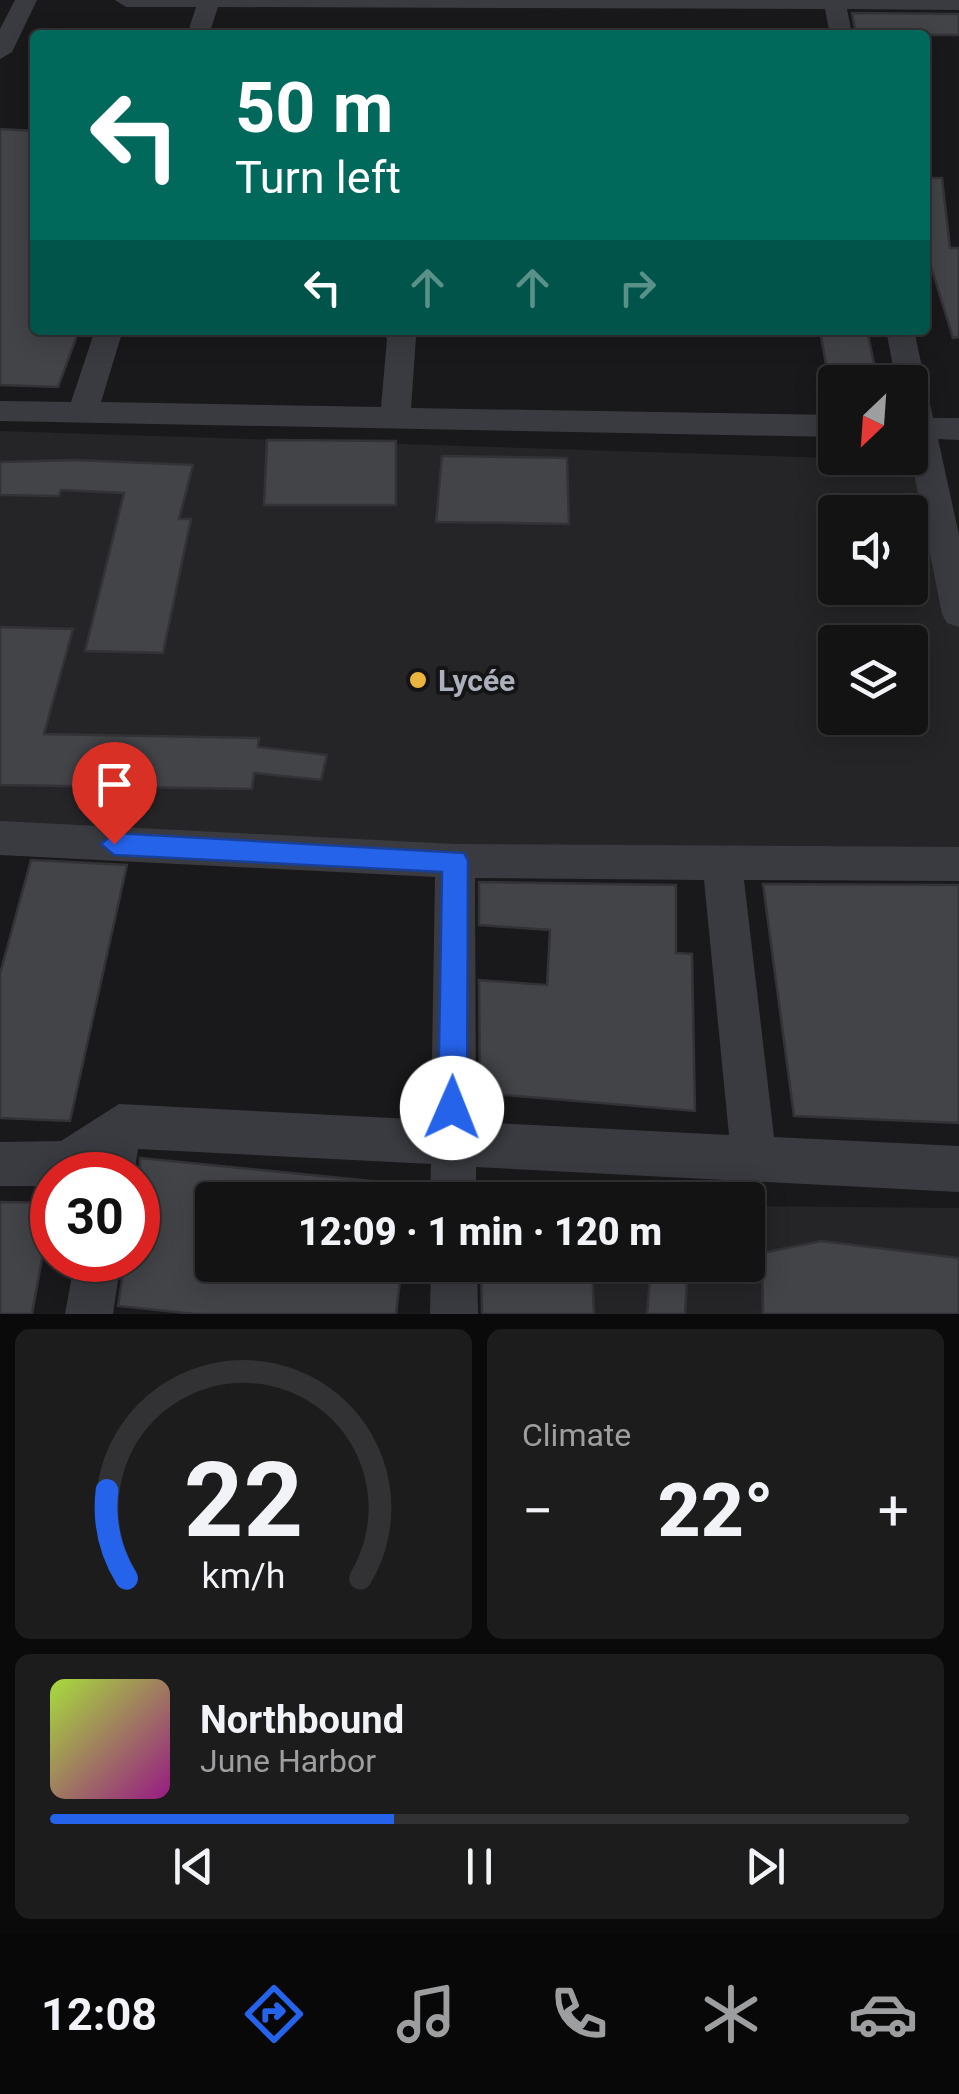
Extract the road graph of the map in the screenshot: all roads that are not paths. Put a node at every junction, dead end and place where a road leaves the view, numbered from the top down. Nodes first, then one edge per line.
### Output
1 (26, 0) edge
2 (126, 0) edge
3 (209, 0) edge
4 (468, 1) edge
5 (835, 2) edge
6 (959, 4) edge
7 (200, 30) edge
8 (840, 30) edge
9 (0, 52) edge
10 (108, 335) edge
11 (400, 335) edge
12 (901, 335) edge
13 (905, 365) edge
14 (0, 411) edge
15 (84, 414) junction
16 (394, 418) junction
17 (818, 426) edge
18 (928, 428) edge
19 (959, 429) edge
20 (926, 475) edge
21 (959, 614) edge
22 (0, 838) edge
23 (455, 861) junction
24 (722, 862) junction
25 (959, 864) edge
26 (119, 1126) junction
27 (452, 1143) junction
28 (115, 1152) edge
29 (754, 1159) junction
30 (0, 1164) edge
31 (959, 1168) edge
32 (453, 1182) edge
33 (94, 1282) edge
34 (454, 1282) edge
35 (89, 1314) edge
36 (454, 1314) edge

1 - 9 street
2 - 3 street
3 - 4 street
3 - 7 street
4 - 5 street
5 - 6 street
5 - 8 street
10 - 15 street
11 - 16 street
12 - 13 street
14 - 15 street
15 - 16 street
16 - 17 street
18 - 19 street
20 - 21 street
22 - 23 street
23 - 24 street
23 - 27 street
24 - 25 street
24 - 29 street
26 - 27 street
26 - 28 street
26 - 30 street
27 - 29 street
27 - 32 street
29 - 31 street
33 - 35 street
34 - 36 street

